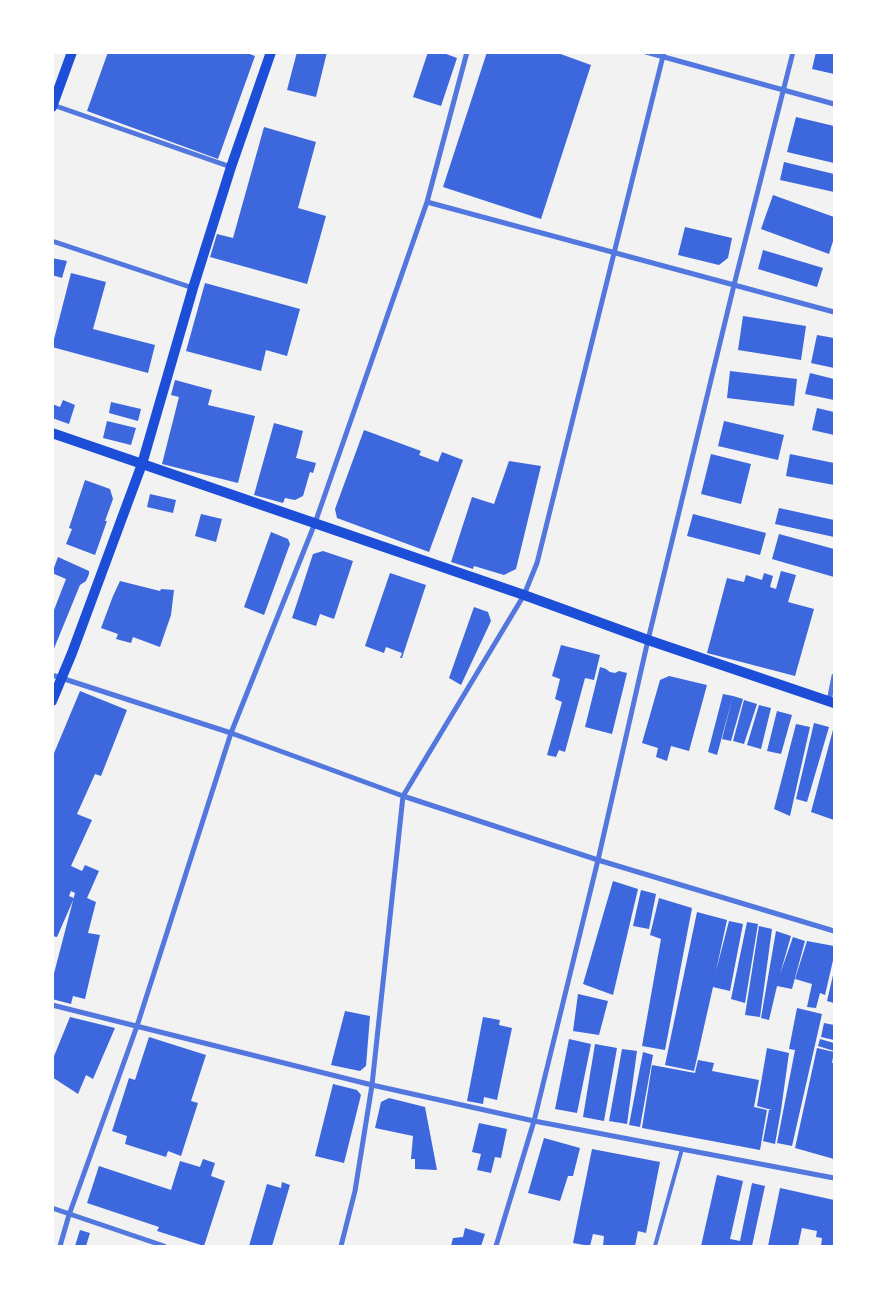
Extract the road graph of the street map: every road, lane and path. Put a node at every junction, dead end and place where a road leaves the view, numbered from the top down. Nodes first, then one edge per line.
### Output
1 (72, 52) edge
2 (271, 52) edge
3 (468, 52) edge
4 (646, 52) edge
5 (793, 52) edge
6 (664, 55) edge
7 (784, 91) junction
8 (834, 104) edge
9 (53, 106) edge
10 (231, 167) junction
11 (427, 202) junction
12 (52, 241) edge
13 (615, 253) junction
14 (734, 285) junction
15 (193, 288) junction
16 (834, 312) edge
17 (52, 432) edge
18 (142, 464) junction
19 (315, 523) junction
20 (524, 595) junction
21 (648, 640) junction
22 (834, 676) edge
23 (57, 677) edge
24 (52, 701) edge
25 (832, 702) edge
26 (231, 733) junction
27 (403, 796) junction
28 (598, 860) junction
29 (834, 931) edge
30 (52, 1005) edge
31 (137, 1026) junction
32 (372, 1085) junction
33 (534, 1121) junction
34 (682, 1149) junction
35 (834, 1178) edge
36 (52, 1208) edge
37 (69, 1215) junction
38 (60, 1246) edge
39 (164, 1246) edge
40 (341, 1246) edge
41 (496, 1246) edge
42 (655, 1246) edge

1 - 9 main road
2 - 10 main road
3 - 11 street
4 - 6 street
5 - 7 street
6 - 7 street
6 - 13 street
7 - 8 street
7 - 14 street
9 - 10 street
10 - 15 main road
11 - 13 street
11 - 19 street
12 - 15 street
13 - 14 street
13 - 20 street
14 - 16 street
14 - 21 street
15 - 18 main road
17 - 18 main road
18 - 19 main road
18 - 23 main road
19 - 20 main road
19 - 26 street
20 - 21 main road
20 - 27 street
21 - 25 main road
21 - 28 street
22 - 25 street
23 - 24 main road
23 - 26 street
26 - 27 street
26 - 31 street
27 - 28 street
27 - 32 street
28 - 29 street
28 - 33 street
30 - 31 street
31 - 32 street
31 - 37 street
32 - 33 street
32 - 40 street
33 - 34 street
33 - 41 street
34 - 35 street
34 - 42 lane
36 - 37 street
37 - 38 street
37 - 39 street

